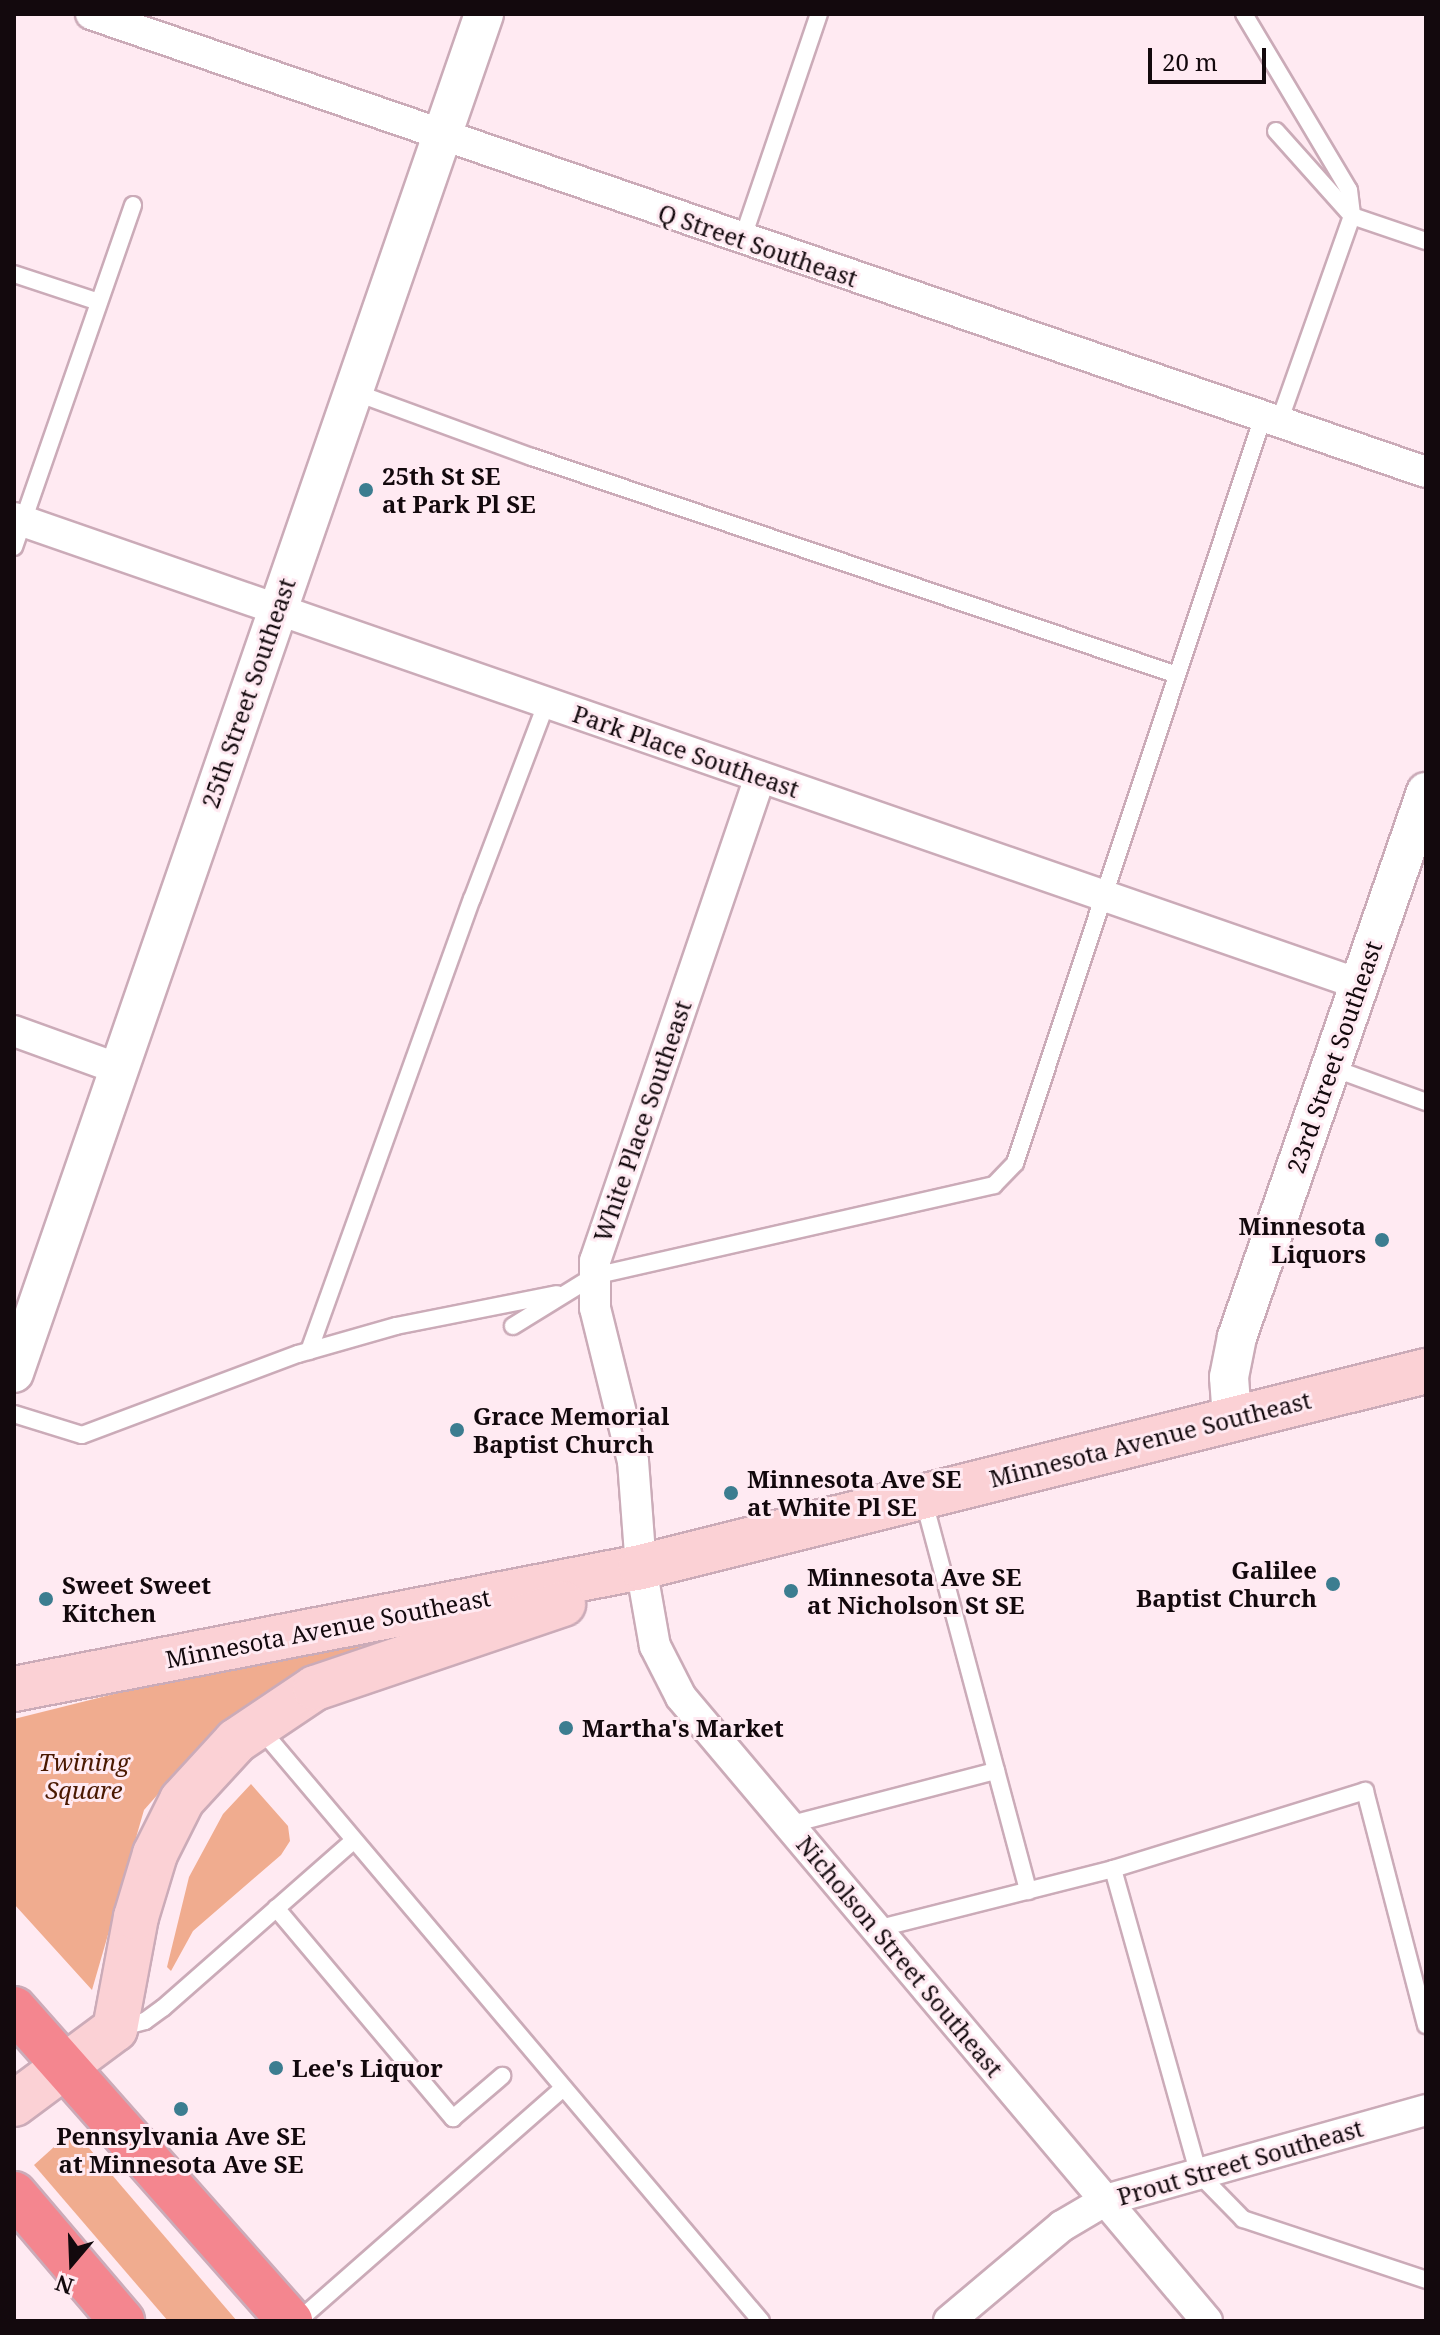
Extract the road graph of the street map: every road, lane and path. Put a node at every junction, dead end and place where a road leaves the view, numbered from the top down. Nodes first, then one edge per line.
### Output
1 (91, 14) edge
2 (484, 14) edge
3 (819, 14) edge
4 (1244, 14) edge
5 (1276, 131) dead end
6 (444, 136) junction
7 (133, 205) dead end
8 (1352, 216) junction
9 (742, 240) junction
10 (1426, 241) edge
11 (14, 274) edge
12 (99, 302) junction
13 (353, 391) junction
14 (1271, 420) junction
15 (1426, 472) edge
16 (17, 529) edge
17 (277, 608) junction
18 (1177, 675) junction
19 (547, 702) junction
20 (760, 777) junction
21 (1426, 792) edge
22 (1104, 896) junction
23 (1359, 984) junction
24 (14, 1031) edge
25 (1330, 1067) junction
26 (119, 1069) junction
27 (1426, 1102) edge
28 (582, 1284) junction
29 (513, 1326) dead end
30 (309, 1351) junction
31 (1426, 1371) edge
32 (14, 1373) edge
33 (14, 1414) edge
34 (1232, 1418) junction
35 (923, 1496) junction
36 (641, 1567) junction
37 (14, 1689) edge
38 (258, 1725) junction
39 (996, 1771) junction
40 (788, 1825) junction
41 (353, 1841) junction
42 (1113, 1869) junction
43 (1028, 1891) junction
44 (276, 1908) junction
45 (876, 1929) junction
46 (14, 1983) edge
47 (14, 2009) edge
48 (1426, 2025) edge
49 (115, 2029) junction
50 (63, 2067) junction
51 (502, 2076) dead end
52 (563, 2088) junction
53 (14, 2104) edge
54 (1426, 2110) edge
55 (1199, 2174) junction
56 (14, 2194) edge
57 (1106, 2200) junction
58 (1426, 2280) edge
59 (122, 2321) edge
60 (290, 2321) edge
61 (298, 2321) edge
62 (761, 2321) edge
63 (949, 2321) edge
64 (1207, 2321) edge

1 - 6 street, Q Street Southeast
2 - 6 street, 25th Street Southeast
3 - 9 lane
4 - 8 lane
5 - 8 lane
6 - 9 street, Q Street Southeast
6 - 13 street, 25th Street Southeast
7 - 12 lane
8 - 10 lane
8 - 14 lane
9 - 14 street, Q Street Southeast
11 - 12 lane
12 - 16 lane
13 - 17 street, 25th Street Southeast
13 - 18 lane
14 - 15 street, Q Street Southeast
14 - 18 lane
16 - 17 street, Park Place Southeast
17 - 19 street, Park Place Southeast
17 - 26 street, 25th Street Southeast
18 - 22 lane
19 - 20 street, Park Place Southeast
19 - 30 lane
20 - 22 street, Park Place Southeast
20 - 28 street, White Place Southeast
21 - 23 street, 23rd Street Southeast
22 - 23 street, Park Place Southeast
22 - 28 lane
23 - 25 street, 23rd Street Southeast
24 - 26 street
25 - 27 lane
25 - 34 street, 23rd Street Southeast
26 - 32 street, 25th Street Southeast
28 - 29 lane
28 - 30 lane
28 - 36 street, White Place Southeast
30 - 33 lane
31 - 34 main road, Minnesota Avenue Southeast
34 - 35 main road, Minnesota Avenue Southeast
35 - 36 main road, Minnesota Avenue Southeast
35 - 39 lane
36 - 37 main road, Minnesota Avenue Southeast
36 - 38 main road, Minnesota Avenue Southeast
36 - 40 street, Nicholson Street Southeast
38 - 41 lane
38 - 49 main road, Minnesota Avenue Southeast
39 - 40 lane
39 - 43 lane
40 - 45 street, Nicholson Street Southeast
41 - 44 lane
41 - 52 lane
42 - 43 lane
42 - 48 lane
42 - 55 lane
43 - 45 lane
44 - 49 lane
44 - 51 lane
45 - 57 street, Nicholson Street Southeast
46 - 50 highway
47 - 50 highway
49 - 50 main road
50 - 53 main road
50 - 60 highway
52 - 61 lane
52 - 62 lane
54 - 55 street, Prout Street Southeast
55 - 57 street, Prout Street Southeast
55 - 58 lane
56 - 59 highway
57 - 63 street, Prout Street Southeast
57 - 64 street, Nicholson Street Southeast

